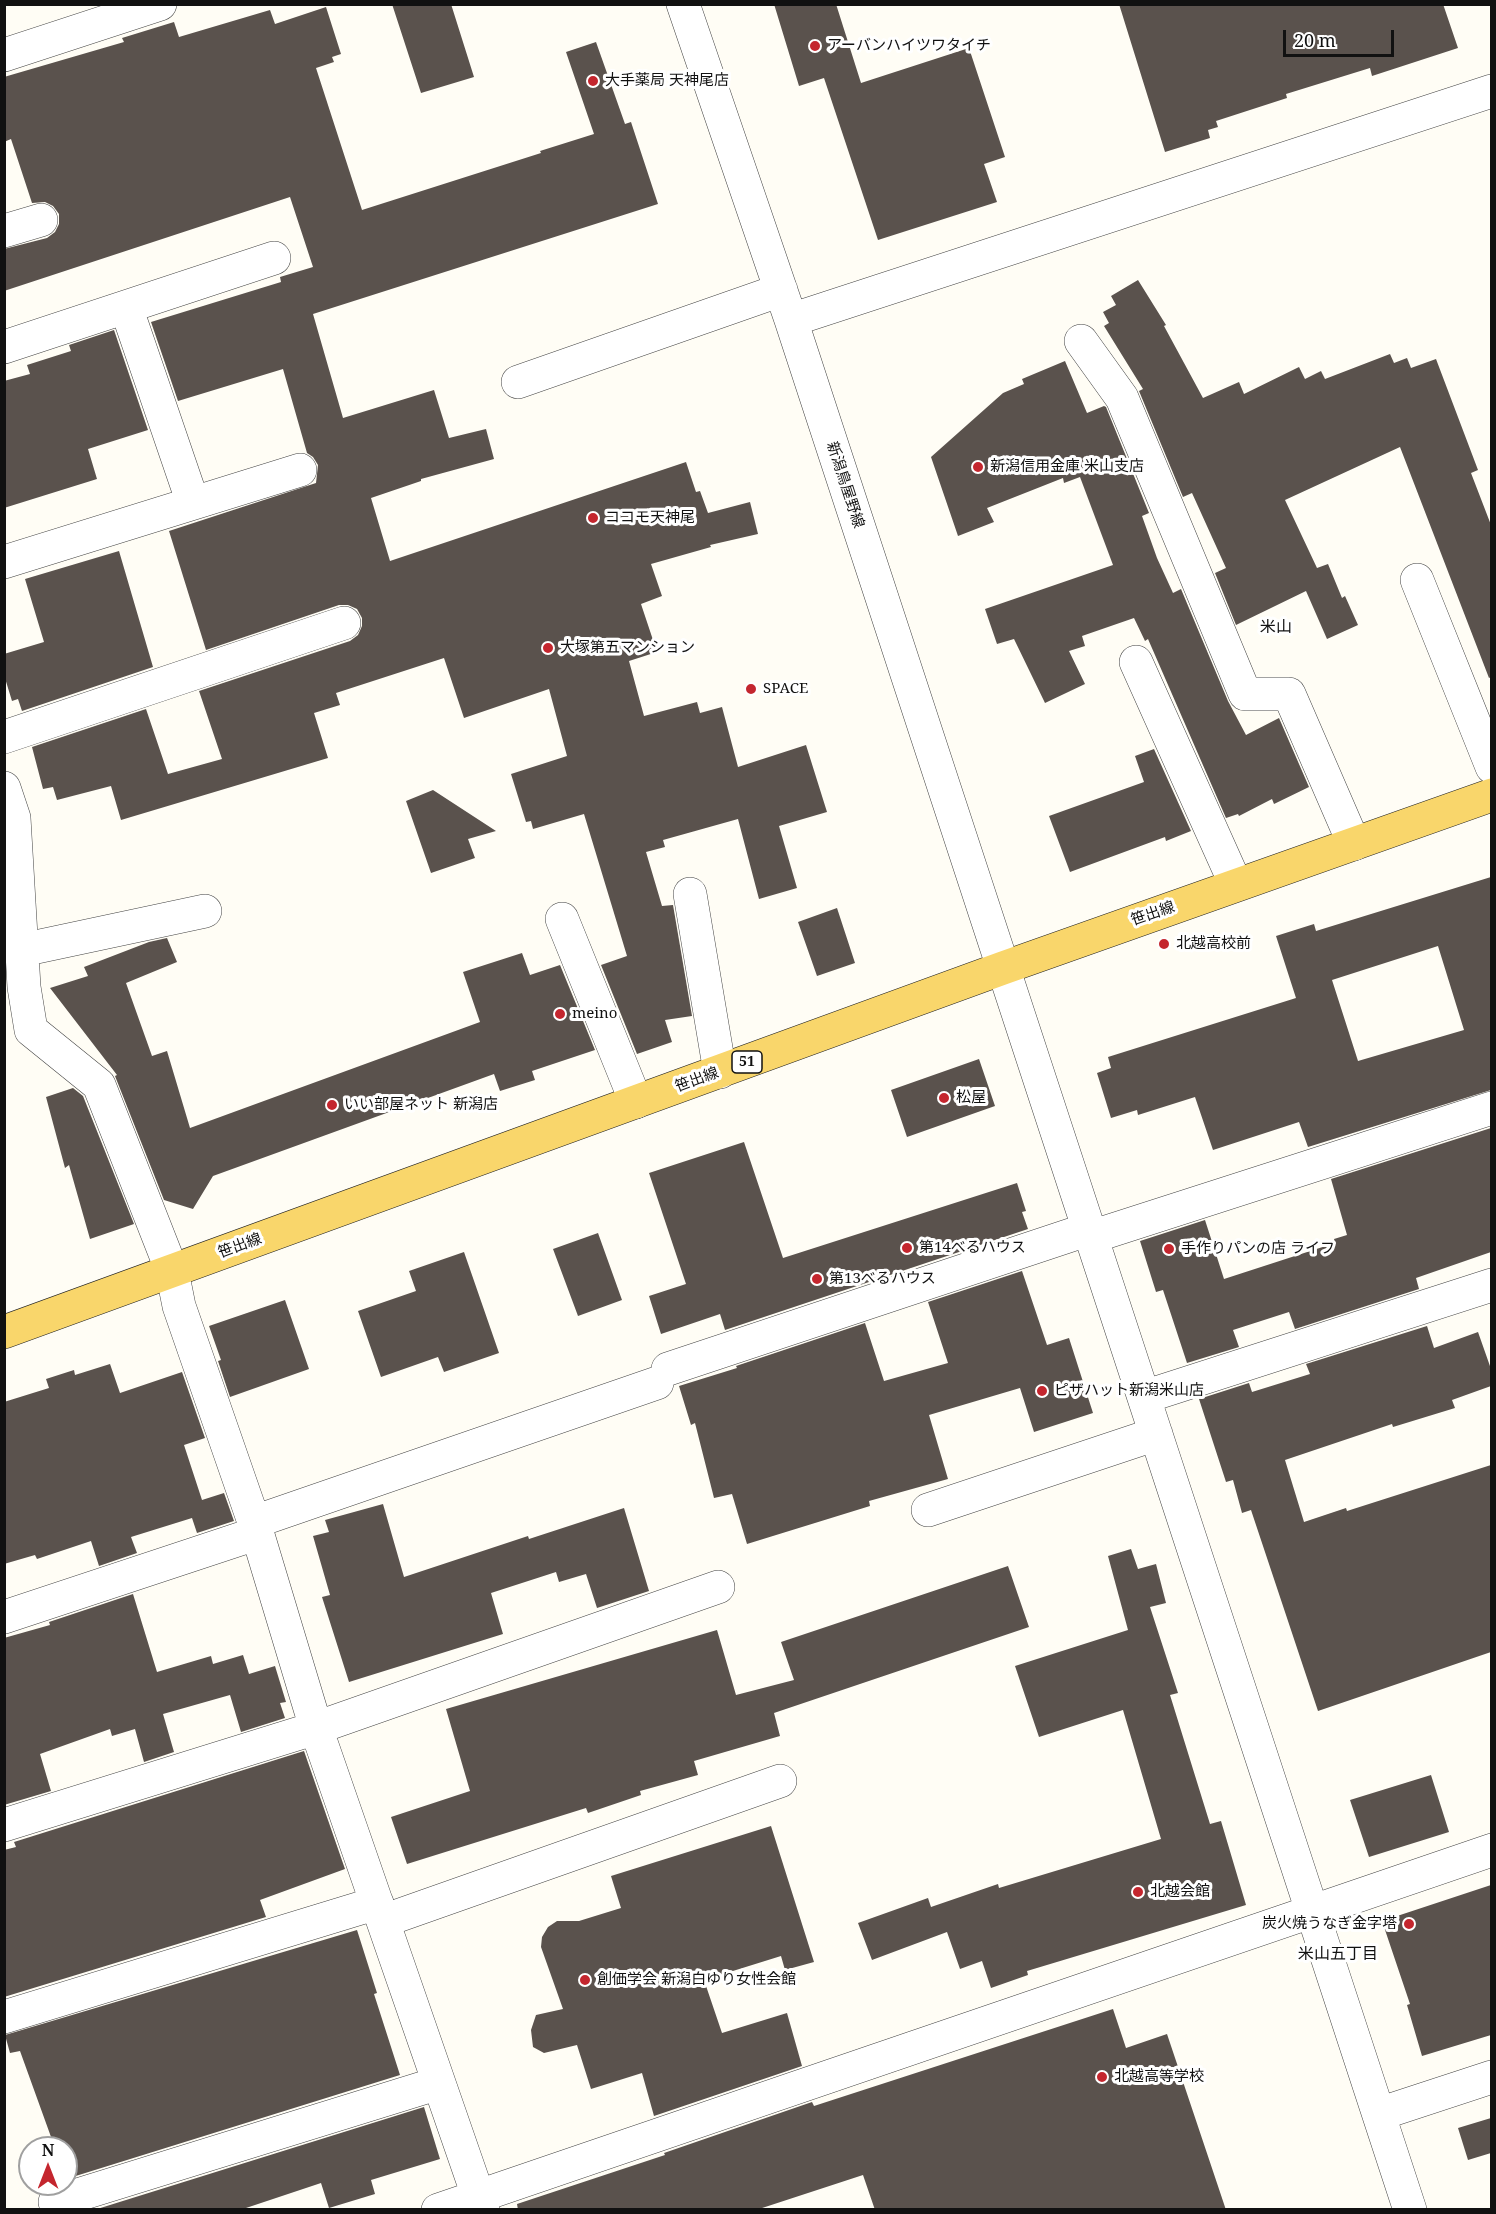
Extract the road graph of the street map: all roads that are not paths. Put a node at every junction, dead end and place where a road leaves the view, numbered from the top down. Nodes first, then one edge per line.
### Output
1 (160, 4) edge
2 (683, 4) edge
3 (4, 55) edge
4 (1491, 91) edge
5 (40, 220) dead end
6 (4, 231) edge
7 (274, 258) dead end
8 (786, 305) junction
9 (126, 308) junction
10 (1081, 341) dead end
11 (4, 347) edge
12 (518, 382) dead end
13 (300, 470) dead end
14 (192, 503) junction
15 (4, 562) edge
16 (1417, 580) dead end
17 (344, 623) dead end
18 (1136, 662) dead end
19 (4, 737) edge
20 (1491, 767) edge
21 (4, 788) edge
22 (1491, 795) edge
23 (10, 844) edge
24 (1354, 844) junction
25 (1236, 885) junction
26 (690, 894) dead end
27 (205, 910) dead end
28 (562, 919) dead end
29 (22, 950) junction
30 (1003, 968) junction
31 (720, 1072) junction
32 (636, 1102) junction
33 (1491, 1108) edge
34 (1090, 1233) junction
35 (172, 1271) junction
36 (1491, 1285) edge
37 (4, 1332) edge
38 (1144, 1397) junction
39 (1156, 1434) junction
40 (928, 1510) dead end
41 (256, 1527) junction
42 (718, 1587) dead end
43 (4, 1617) edge
44 (316, 1728) junction
45 (780, 1781) dead end
46 (4, 1825) edge
47 (1491, 1850) edge
48 (380, 1912) junction
49 (1312, 1912) junction
50 (4, 2016) edge
51 (1491, 2077) edge
52 (440, 2083) junction
53 (1379, 2114) junction
54 (55, 2202) dead end
55 (481, 2203) edge
56 (438, 2210) edge
57 (1410, 2210) edge

1 - 3 street
2 - 8 street, 新潟鳥屋野線
4 - 8 street
5 - 6 street
7 - 9 street
8 - 12 street
8 - 30 street, 新潟鳥屋野線
9 - 11 street
9 - 14 street
10 - 24 street
13 - 14 street
14 - 15 street
16 - 20 street
17 - 19 street
18 - 25 street
21 - 23 street
22 - 24 main road, 笹出線 / 51
23 - 29 street
24 - 25 main road, 笹出線 / 51
25 - 30 main road, 笹出線 / 51
26 - 31 street
27 - 29 street
28 - 32 street
29 - 35 street
30 - 31 main road, 笹出線 / 51
30 - 34 street, 新潟鳥屋野線
31 - 32 main road, 笹出線 / 51
32 - 35 main road, 笹出線 / 51
33 - 34 street
34 - 38 street, 新潟鳥屋野線
34 - 41 street
35 - 37 main road, 笹出線 / 51
35 - 41 street
36 - 38 street
38 - 39 street, 新潟鳥屋野線
39 - 40 street
39 - 49 street, 新潟鳥屋野線
41 - 43 street
41 - 44 street
42 - 44 street
44 - 46 street
44 - 48 street
45 - 48 street
47 - 49 street
48 - 50 street
48 - 52 street
49 - 53 street, 新潟鳥屋野線
49 - 55 street
51 - 53 street
52 - 54 street
52 - 55 street
53 - 57 street, 新潟鳥屋野線
55 - 56 street

